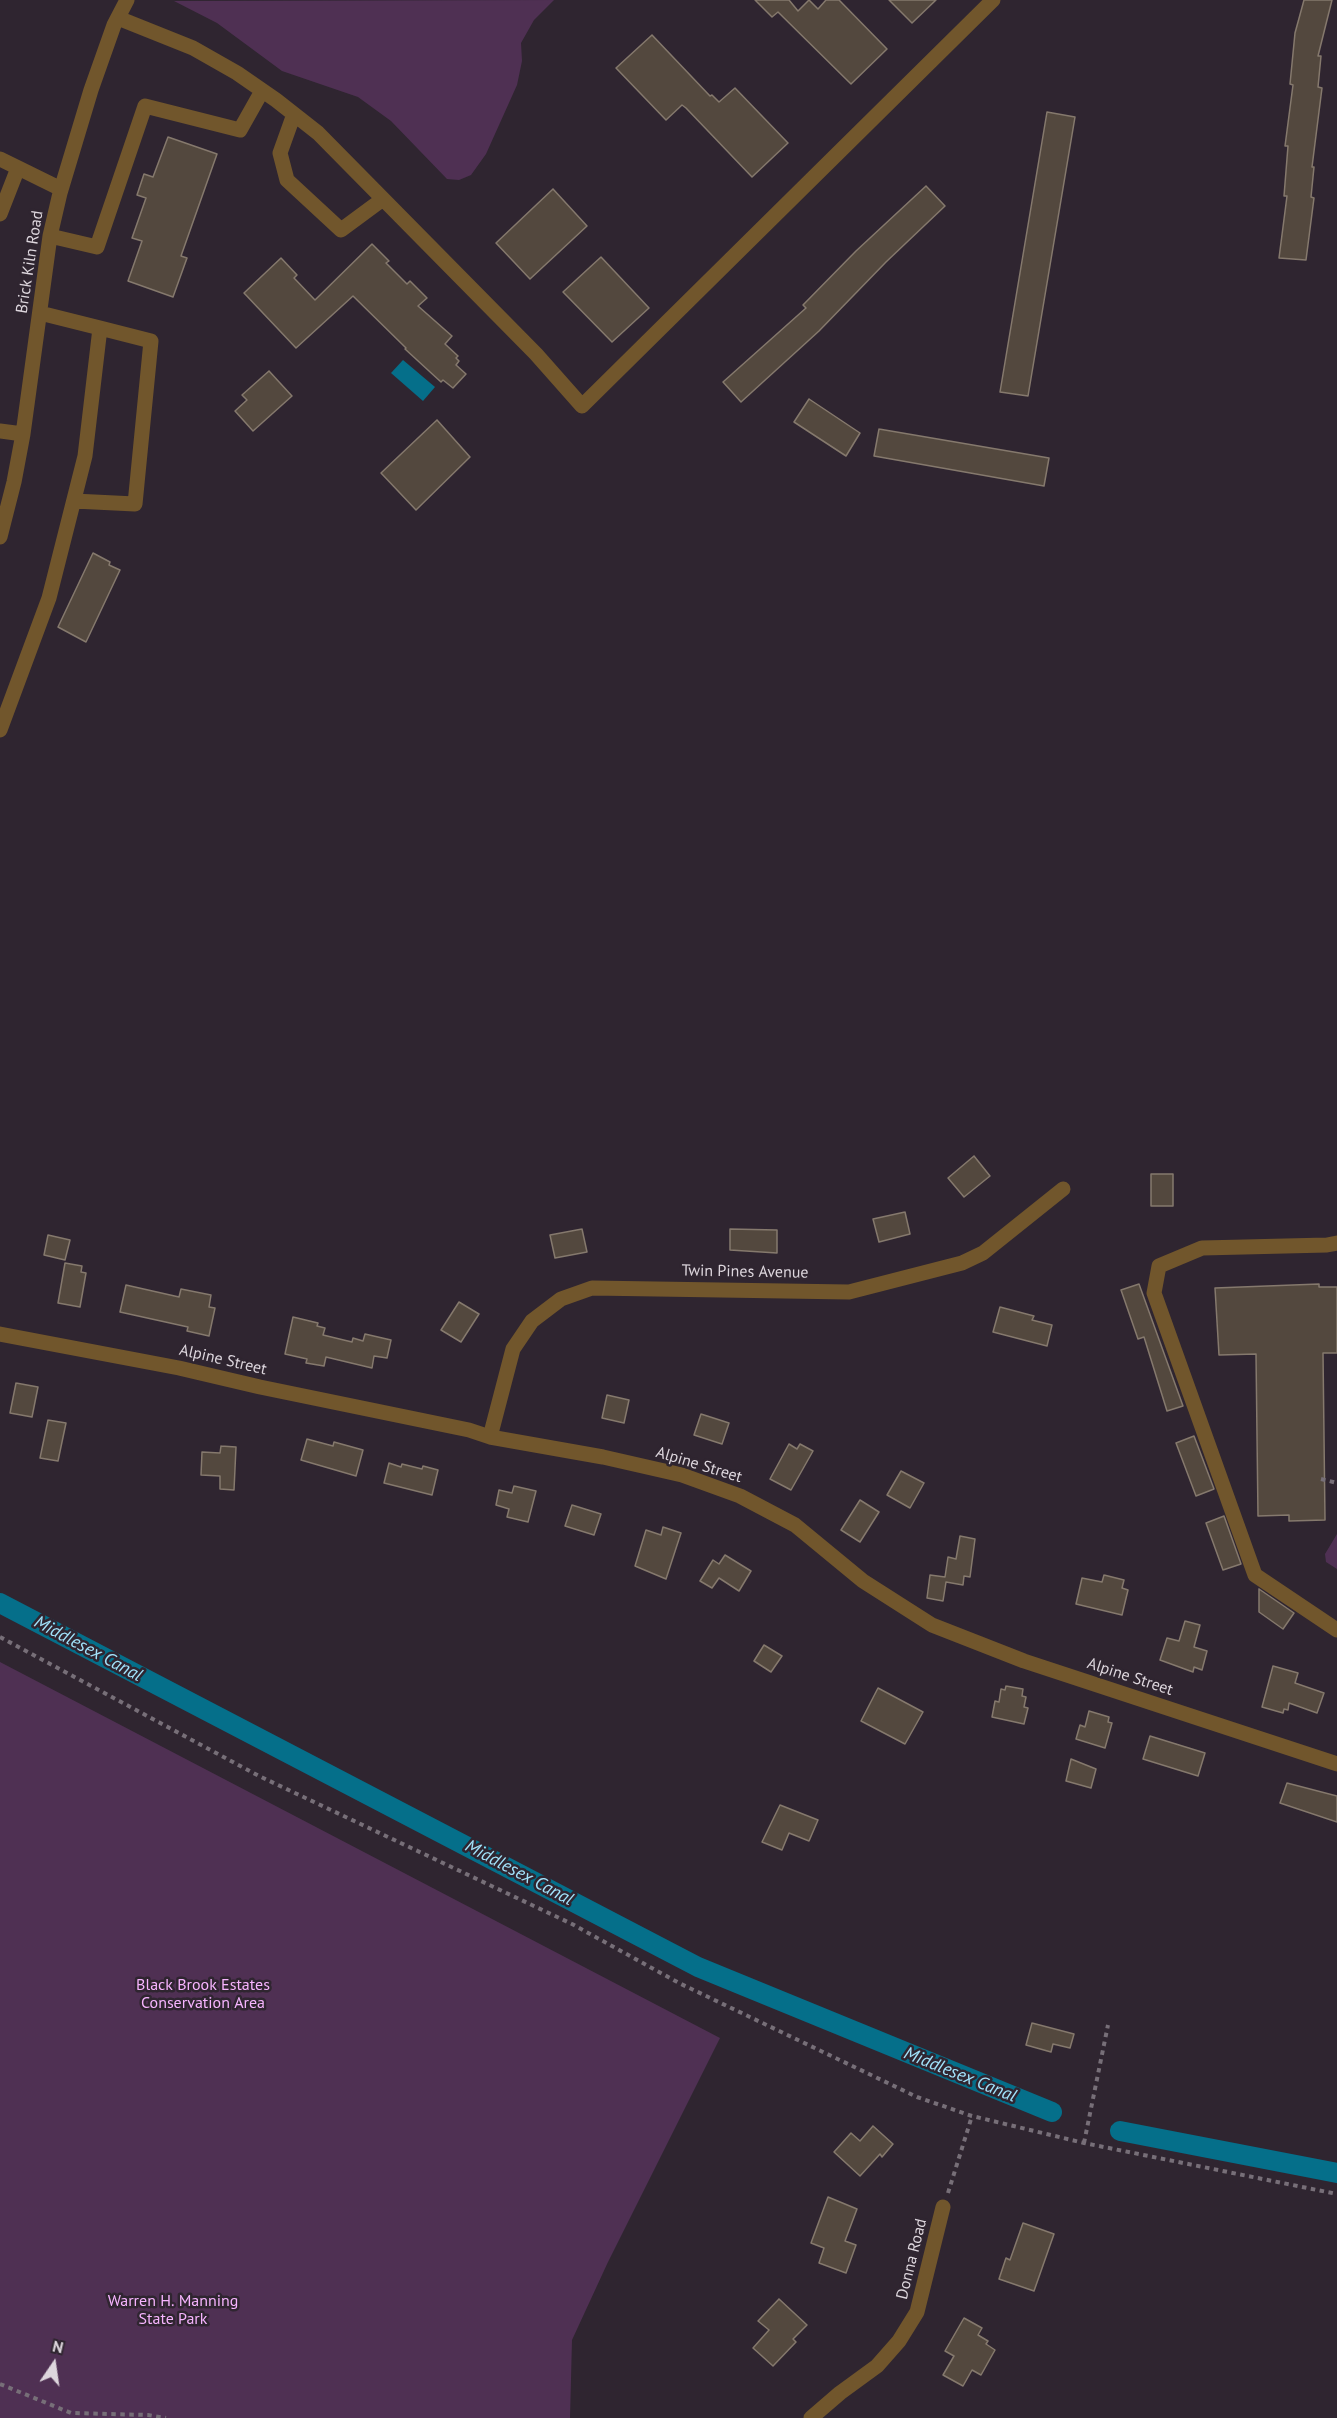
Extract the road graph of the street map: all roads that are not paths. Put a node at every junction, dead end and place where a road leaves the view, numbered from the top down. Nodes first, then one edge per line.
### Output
1 (127, 0) edge
2 (993, 0) edge
3 (118, 18) junction
4 (262, 90) junction
5 (294, 114) junction
6 (0, 159) edge
7 (18, 168) junction
8 (61, 189) junction
9 (383, 200) junction
10 (0, 214) edge
11 (50, 236) junction
12 (40, 313) junction
13 (100, 328) junction
14 (0, 431) edge
15 (23, 434) junction
16 (74, 501) junction
17 (0, 537) edge
18 (0, 730) edge
19 (1063, 1189) dead end
20 (1337, 1243) edge
21 (0, 1334) edge
22 (489, 1437) junction
23 (1337, 1630) edge
24 (1337, 1764) edge
25 (943, 2207) road end
26 (811, 2418) edge

1 - 3 street, Brick Kiln Road
2 - 9 street
3 - 4 street
3 - 8 street, Brick Kiln Road
4 - 5 street
4 - 11 street
5 - 9 street
5 - 9 street
6 - 7 street
7 - 8 street
7 - 10 street
8 - 11 street, Brick Kiln Road
11 - 12 street, Brick Kiln Road
12 - 13 street
12 - 15 street, Brick Kiln Road
13 - 16 street
13 - 16 street
14 - 15 street
15 - 17 street, Brick Kiln Road
16 - 18 street
19 - 22 street, Twin Pines Avenue
20 - 23 street
21 - 22 street, Alpine Street
22 - 24 street, Alpine Street
25 - 26 street, Donna Road

